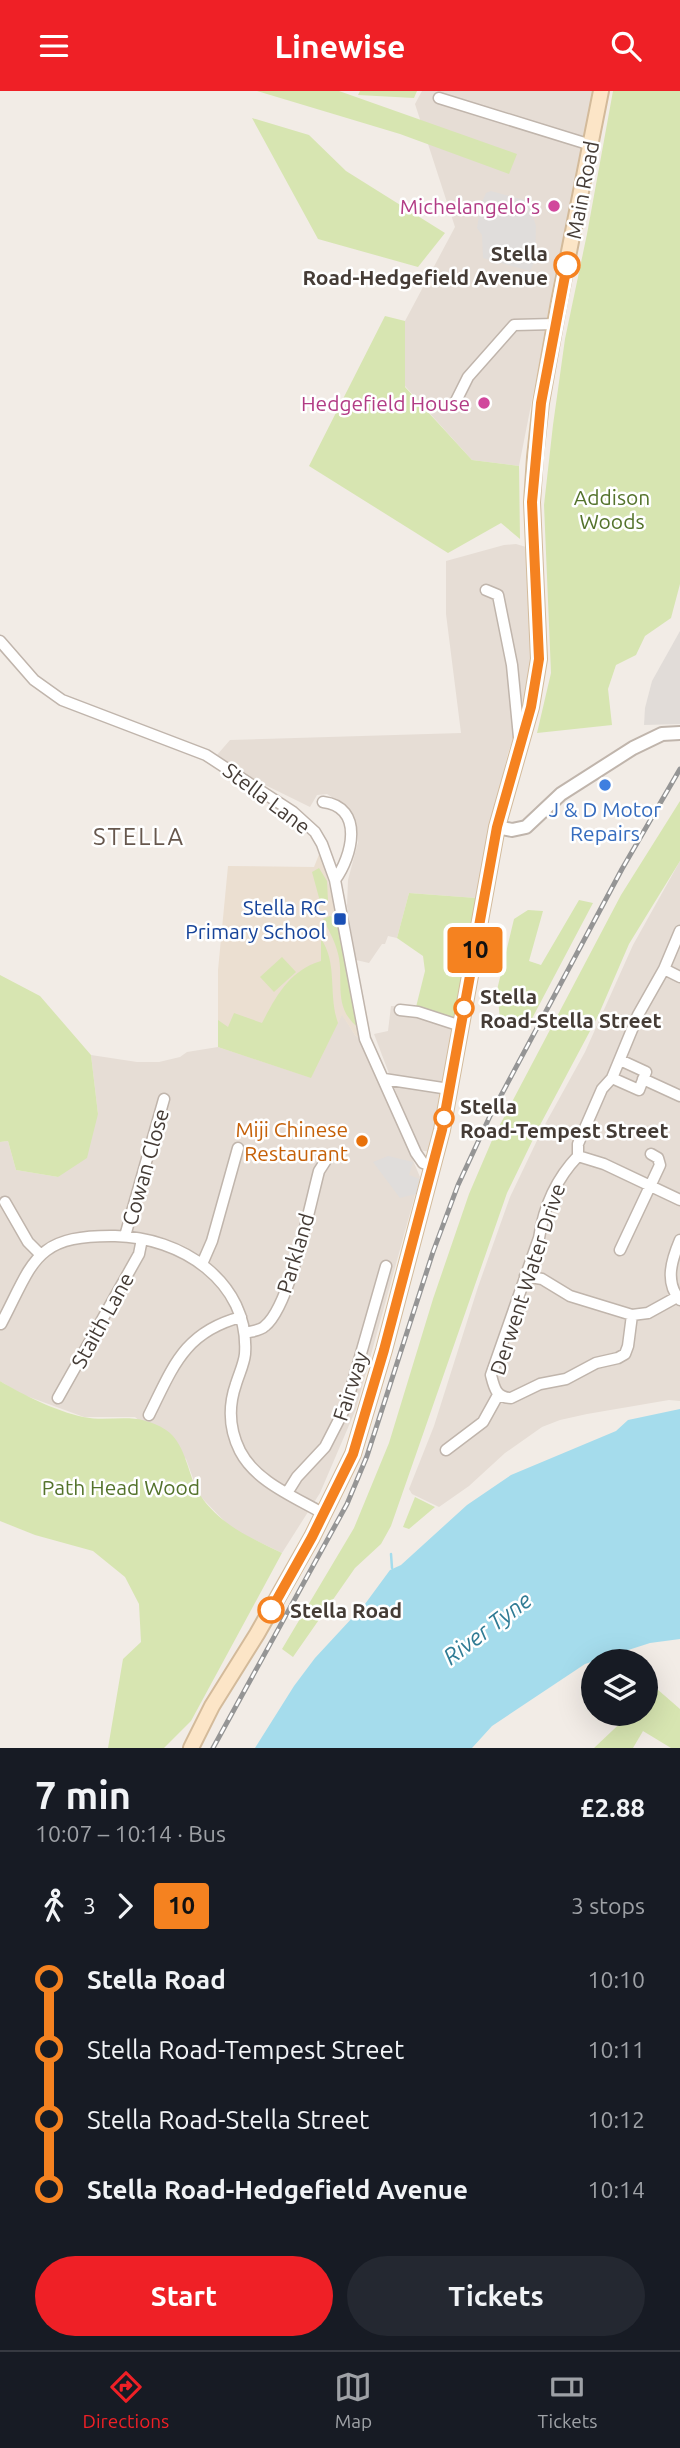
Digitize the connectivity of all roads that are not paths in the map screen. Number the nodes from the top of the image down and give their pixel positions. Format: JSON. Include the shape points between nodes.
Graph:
{"nodes":[{"id":1,"x":601,"y":91,"type":"edge"},
{"id":2,"x":439,"y":98,"type":"dead end"},
{"id":3,"x":591,"y":145,"type":"junction"},
{"id":4,"x":555,"y":324,"type":"junction"},
{"id":5,"x":456,"y":401,"type":"dead end"},
{"id":6,"x":486,"y":590,"type":"dead end"},
{"id":7,"x":0,"y":641,"type":"edge"},
{"id":8,"x":680,"y":733,"type":"edge"},
{"id":9,"x":520,"y":746,"type":"junction"},
{"id":10,"x":323,"y":802,"type":"dead end"},
{"id":11,"x":497,"y":827,"type":"junction"},
{"id":12,"x":335,"y":880,"type":"junction"},
{"id":13,"x":680,"y":931,"type":"edge"},
{"id":14,"x":664,"y":969,"type":"junction"},
{"id":15,"x":680,"y":977,"type":"edge"},
{"id":16,"x":400,"y":1010,"type":"dead end"},
{"id":17,"x":461,"y":1026,"type":"junction"},
{"id":18,"x":620,"y":1061,"type":"junction"},
{"id":19,"x":612,"y":1078,"type":"junction"},
{"id":20,"x":383,"y":1079,"type":"junction"},
{"id":21,"x":643,"y":1079,"type":"junction"},
{"id":22,"x":449,"y":1089,"type":"junction"},
{"id":23,"x":680,"y":1096,"type":"edge"},
{"id":24,"x":164,"y":1099,"type":"dead end"},
{"id":25,"x":238,"y":1148,"type":"dead end"},
{"id":26,"x":651,"y":1154,"type":"dead end"},
{"id":27,"x":578,"y":1156,"type":"junction"},
{"id":28,"x":328,"y":1157,"type":"dead end"},
{"id":29,"x":433,"y":1166,"type":"junction"},
{"id":30,"x":651,"y":1186,"type":"junction"},
{"id":31,"x":680,"y":1200,"type":"edge"},
{"id":32,"x":5,"y":1202,"type":"dead end"},
{"id":33,"x":125,"y":1236,"type":"junction"},
{"id":34,"x":142,"y":1239,"type":"junction"},
{"id":35,"x":680,"y":1240,"type":"edge"},
{"id":36,"x":620,"y":1250,"type":"dead end"},
{"id":37,"x":40,"y":1254,"type":"junction"},
{"id":38,"x":202,"y":1264,"type":"junction"},
{"id":39,"x":386,"y":1266,"type":"dead end"},
{"id":40,"x":525,"y":1276,"type":"junction"},
{"id":41,"x":678,"y":1298,"type":"edge"},
{"id":42,"x":632,"y":1315,"type":"junction"},
{"id":43,"x":241,"y":1317,"type":"junction"},
{"id":44,"x":1,"y":1324,"type":"edge"},
{"id":45,"x":245,"y":1333,"type":"junction"},
{"id":46,"x":498,"y":1395,"type":"junction"},
{"id":47,"x":58,"y":1398,"type":"dead end"},
{"id":48,"x":149,"y":1415,"type":"dead end"},
{"id":49,"x":446,"y":1450,"type":"dead end"},
{"id":50,"x":287,"y":1493,"type":"junction"},
{"id":51,"x":324,"y":1514,"type":"junction"},
{"id":52,"x":191,"y":1748,"type":"edge"}],
"edges":[{"from":1,"to":3,"type":"main road","name":"Main Road"},
{"from":2,"to":3,"type":"street"},
{"from":3,"to":4,"type":"main road","name":"Main Road"},
{"from":4,"to":5,"type":"street","via":[[514,325],[468,377]]},
{"from":4,"to":9,"type":"main road","name":"Main Road","via":[[541,403],[532,502],[539,659]]},
{"from":6,"to":9,"type":"street","via":[[498,595],[512,665]]},
{"from":7,"to":12,"type":"street","name":"Stella Lane","via":[[34,680],[62,700],[206,755],[293,812],[315,832]]},
{"from":8,"to":11,"type":"street","via":[[651,738],[561,794],[526,827]]},
{"from":9,"to":11,"type":"main road","name":"Main Road"},
{"from":10,"to":12,"type":"street","via":[[339,809],[351,829],[351,850]]},
{"from":11,"to":17,"type":"main road"},
{"from":12,"to":20,"type":"street","name":"Stella Lane","via":[[365,1039]]},
{"from":13,"to":14,"type":"street","name":"Derwent Water Drive"},
{"from":14,"to":15,"type":"street"},
{"from":14,"to":18,"type":"street","name":"Derwent Water Drive","via":[[638,1015]]},
{"from":16,"to":17,"type":"street"},
{"from":17,"to":22,"type":"main road"},
{"from":18,"to":19,"type":"street","name":"Derwent Water Drive"},
{"from":18,"to":21,"type":"street","via":[[646,1072]]},
{"from":19,"to":21,"type":"street","via":[[639,1090]]},
{"from":19,"to":27,"type":"street","name":"Derwent Water Drive","via":[[597,1100],[578,1144]]},
{"from":20,"to":22,"type":"street"},
{"from":20,"to":29,"type":"street","name":"Stella Lane","via":[[419,1159]]},
{"from":21,"to":23,"type":"street"},
{"from":22,"to":29,"type":"main road"},
{"from":24,"to":33,"type":"street","name":"Cowan Close"},
{"from":25,"to":38,"type":"street"},
{"from":26,"to":30,"type":"street","via":[[660,1165]]},
{"from":27,"to":30,"type":"street"},
{"from":27,"to":40,"type":"street","name":"Derwent Water Drive","via":[[560,1175]]},
{"from":28,"to":45,"type":"street","name":"Parkland","via":[[319,1171],[279,1304],[268,1325]]},
{"from":29,"to":51,"type":"main road","via":[[353,1454]]},
{"from":30,"to":31,"type":"street"},
{"from":30,"to":36,"type":"street"},
{"from":32,"to":37,"type":"street"},
{"from":33,"to":34,"type":"street"},
{"from":33,"to":37,"type":"street","via":[[60,1242]]},
{"from":34,"to":38,"type":"street"},
{"from":34,"to":47,"type":"street","name":"Staith Lane","via":[[139,1254]]},
{"from":35,"to":41,"type":"street","via":[[671,1262]]},
{"from":37,"to":44,"type":"street"},
{"from":38,"to":43,"type":"street","via":[[229,1290]]},
{"from":39,"to":50,"type":"street","name":"Fairway","via":[[346,1406],[325,1447]]},
{"from":40,"to":42,"type":"street"},
{"from":40,"to":46,"type":"street","name":"Derwent Water Drive","via":[[491,1375]]},
{"from":41,"to":42,"type":"street","via":[[648,1313]]},
{"from":42,"to":46,"type":"street","name":"Derwent Water Drive","via":[[625,1354],[511,1398]]},
{"from":43,"to":45,"type":"street"},
{"from":43,"to":48,"type":"street","via":[[198,1336],[174,1365]]},
{"from":45,"to":50,"type":"street","via":[[245,1356],[230,1405],[231,1426],[245,1461]]},
{"from":46,"to":49,"type":"street","via":[[483,1422]]},
{"from":50,"to":51,"type":"street"},
{"from":51,"to":52,"type":"main road"}]}
